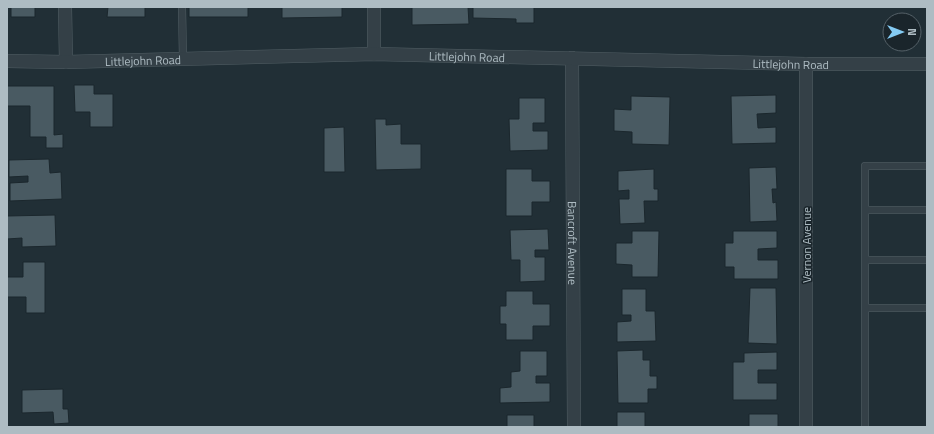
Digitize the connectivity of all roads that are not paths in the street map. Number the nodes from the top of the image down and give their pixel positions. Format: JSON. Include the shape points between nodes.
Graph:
{"nodes":[{"id":1,"x":65,"y":7,"type":"edge"},
{"id":2,"x":182,"y":7,"type":"edge"},
{"id":3,"x":374,"y":7,"type":"edge"},
{"id":4,"x":374,"y":54,"type":"junction"},
{"id":5,"x":572,"y":58,"type":"junction"},
{"id":6,"x":183,"y":59,"type":"junction"},
{"id":7,"x":7,"y":61,"type":"edge"},
{"id":8,"x":66,"y":62,"type":"junction"},
{"id":9,"x":806,"y":64,"type":"junction"},
{"id":10,"x":927,"y":64,"type":"edge"},
{"id":11,"x":927,"y":166,"type":"edge"},
{"id":12,"x":866,"y":210,"type":"junction"},
{"id":13,"x":927,"y":210,"type":"edge"},
{"id":14,"x":865,"y":260,"type":"junction"},
{"id":15,"x":927,"y":260,"type":"edge"},
{"id":16,"x":865,"y":308,"type":"junction"},
{"id":17,"x":927,"y":308,"type":"edge"},
{"id":18,"x":574,"y":427,"type":"edge"},
{"id":19,"x":806,"y":427,"type":"edge"},
{"id":20,"x":865,"y":427,"type":"edge"}],
"edges":[{"from":1,"to":8,"type":"street"},
{"from":2,"to":6,"type":"lane"},
{"from":3,"to":4,"type":"street"},
{"from":4,"to":5,"type":"street","name":"Littlejohn Road"},
{"from":4,"to":6,"type":"street","name":"Littlejohn Road"},
{"from":5,"to":9,"type":"street","name":"Littlejohn Road"},
{"from":5,"to":18,"type":"street","name":"Bancroft Avenue"},
{"from":6,"to":8,"type":"street","name":"Littlejohn Road"},
{"from":7,"to":8,"type":"street","name":"Littlejohn Road"},
{"from":9,"to":10,"type":"street","name":"Littlejohn Road"},
{"from":9,"to":19,"type":"street","name":"Vernon Avenue"},
{"from":11,"to":12,"type":"lane","via":[[866,166]]},
{"from":12,"to":13,"type":"lane"},
{"from":12,"to":14,"type":"lane"},
{"from":14,"to":15,"type":"lane"},
{"from":14,"to":16,"type":"lane"},
{"from":16,"to":17,"type":"lane"},
{"from":16,"to":20,"type":"lane"}]}
